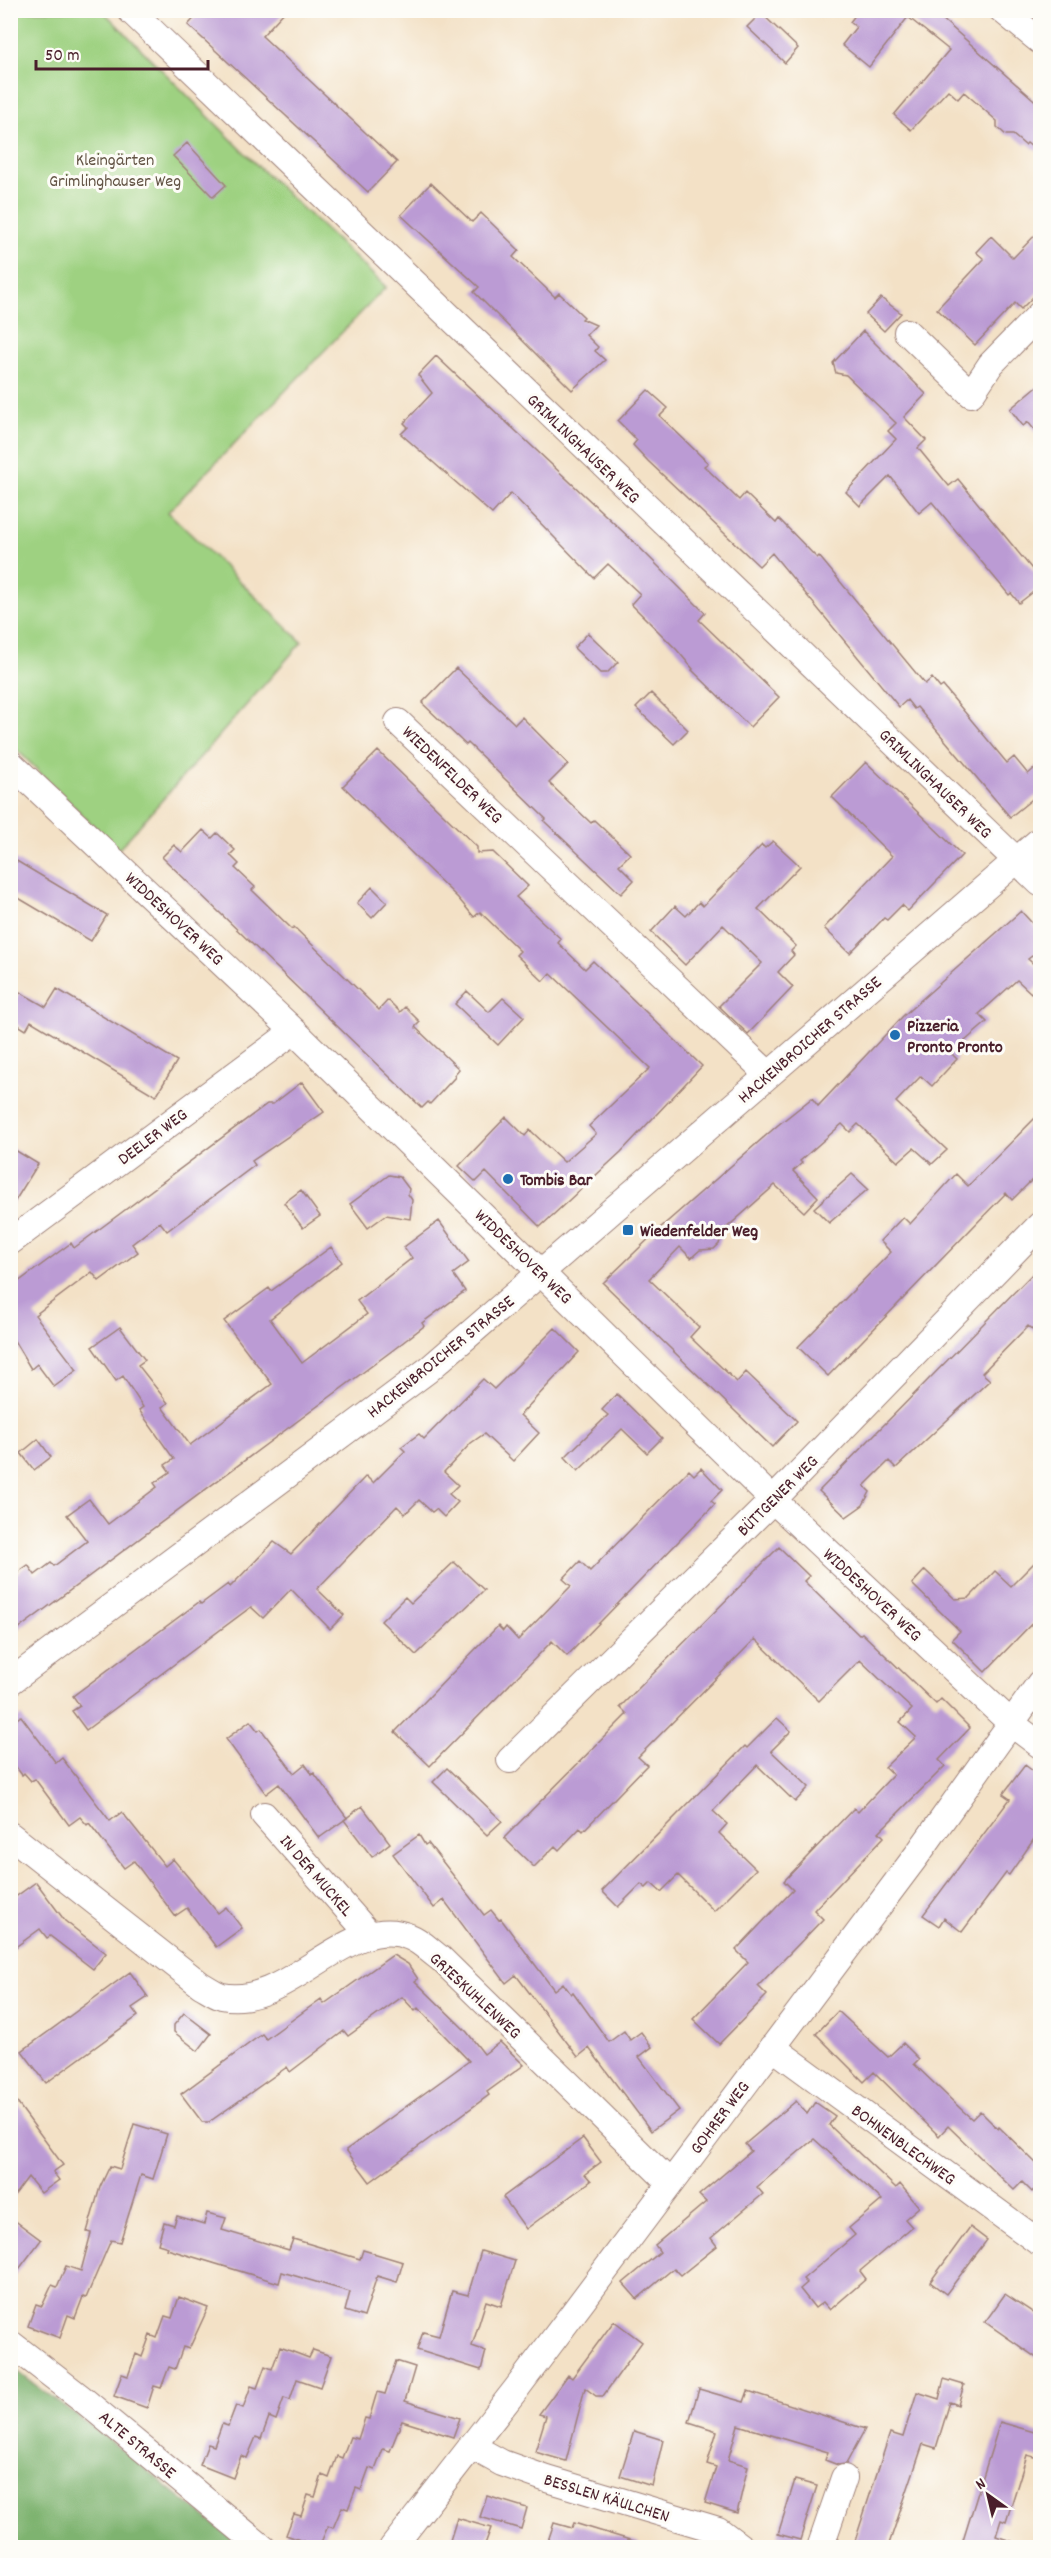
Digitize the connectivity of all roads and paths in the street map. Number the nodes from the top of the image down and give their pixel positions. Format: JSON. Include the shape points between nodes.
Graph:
{"nodes":[{"id":1,"x":130,"y":10,"type":"edge"},
{"id":2,"x":1002,"y":10,"type":"edge"},
{"id":3,"x":1041,"y":41,"type":"edge"},
{"id":4,"x":1041,"y":314,"type":"edge"},
{"id":5,"x":907,"y":332,"type":"dead end"},
{"id":6,"x":398,"y":722,"type":"dead end"},
{"id":7,"x":10,"y":763,"type":"edge"},
{"id":8,"x":1041,"y":840,"type":"edge"},
{"id":9,"x":1016,"y":860,"type":"junction"},
{"id":10,"x":1041,"y":883,"type":"edge"},
{"id":11,"x":294,"y":1031,"type":"junction"},
{"id":12,"x":768,"y":1074,"type":"junction"},
{"id":13,"x":1041,"y":1225,"type":"edge"},
{"id":14,"x":10,"y":1242,"type":"edge"},
{"id":15,"x":542,"y":1273,"type":"junction"},
{"id":16,"x":773,"y":1500,"type":"junction"},
{"id":17,"x":10,"y":1682,"type":"edge"},
{"id":18,"x":1041,"y":1683,"type":"edge"},
{"id":19,"x":1012,"y":1724,"type":"junction"},
{"id":20,"x":1041,"y":1745,"type":"edge"},
{"id":21,"x":510,"y":1760,"type":"dead end"},
{"id":22,"x":264,"y":1815,"type":"dead end"},
{"id":23,"x":10,"y":1835,"type":"edge"},
{"id":24,"x":369,"y":1935,"type":"junction"},
{"id":25,"x":772,"y":2047,"type":"junction"},
{"id":26,"x":670,"y":2183,"type":"junction"},
{"id":27,"x":1035,"y":2232,"type":"edge"},
{"id":28,"x":10,"y":2343,"type":"edge"},
{"id":29,"x":471,"y":2446,"type":"junction"},
{"id":30,"x":844,"y":2478,"type":"dead end"},
{"id":31,"x":263,"y":2547,"type":"edge"},
{"id":32,"x":392,"y":2547,"type":"edge"},
{"id":33,"x":742,"y":2547,"type":"edge"},
{"id":34,"x":820,"y":2547,"type":"edge"}],
"edges":[{"from":1,"to":9,"type":"street","name":"GRIMLINGHAUSER WEG"},
{"from":2,"to":3,"type":"street"},
{"from":4,"to":5,"type":"street","via":[[991,364],[971,394]]},
{"from":6,"to":12,"type":"street","name":"WIEDENFELDER WEG"},
{"from":7,"to":11,"type":"street","name":"WIDDESHOVER WEG"},
{"from":8,"to":9,"type":"street","name":"HACKENBROICHER STRASSE"},
{"from":9,"to":10,"type":"street","name":"GRIMLINGHAUSER WEG"},
{"from":9,"to":12,"type":"street","name":"HACKENBROICHER STRASSE"},
{"from":11,"to":14,"type":"street","name":"DEELER WEG"},
{"from":11,"to":15,"type":"street","name":"WIDDESHOVER WEG"},
{"from":12,"to":15,"type":"street","name":"HACKENBROICHER STRASSE"},
{"from":13,"to":16,"type":"street","name":"BÜTTGENER WEG"},
{"from":15,"to":16,"type":"street","name":"WIDDESHOVER WEG"},
{"from":15,"to":17,"type":"street","name":"HACKENBROICHER STRASSE","via":[[428,1370]]},
{"from":16,"to":19,"type":"street","name":"WIDDESHOVER WEG"},
{"from":16,"to":21,"type":"street","name":"BÜTTGENER WEG"},
{"from":18,"to":19,"type":"street","name":"GOHRER WEG"},
{"from":19,"to":20,"type":"street","name":"WIDDESHOVER WEG"},
{"from":19,"to":25,"type":"street","name":"GOHRER WEG"},
{"from":22,"to":24,"type":"street","name":"IN DER MUCKEL"},
{"from":23,"to":24,"type":"street","name":"GRIESKUHLENWEG","via":[[201,1985],[222,1996],[270,1989]]},
{"from":24,"to":26,"type":"street","name":"GRIESKUHLENWEG","via":[[389,1932],[410,1937],[440,1958]]},
{"from":25,"to":26,"type":"street","name":"GOHRER WEG"},
{"from":25,"to":27,"type":"street","name":"BOHNENBLECHWEG"},
{"from":26,"to":29,"type":"street","name":"GOHRER WEG"},
{"from":28,"to":31,"type":"street","name":"ALTE STRASSE"},
{"from":29,"to":32,"type":"street","name":"GOHRER WEG"},
{"from":29,"to":33,"type":"street","name":"BESSLEN KÄULCHEN","via":[[502,2463],[547,2479],[718,2530]]},
{"from":30,"to":34,"type":"street"}]}
